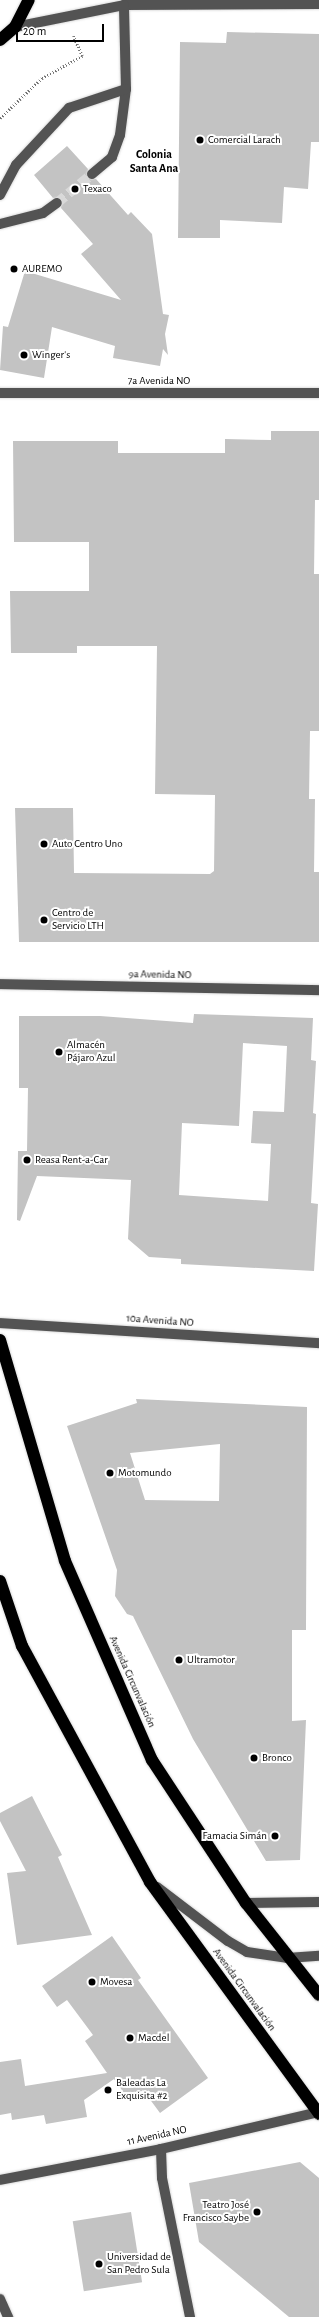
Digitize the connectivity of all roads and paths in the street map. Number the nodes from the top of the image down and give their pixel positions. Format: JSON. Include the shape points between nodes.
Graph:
{"nodes":[{"id":1,"x":29,"y":0,"type":"edge"},
{"id":2,"x":319,"y":4,"type":"edge"},
{"id":3,"x":124,"y":5,"type":"junction"},
{"id":4,"x":64,"y":18,"type":"junction"},
{"id":5,"x":15,"y":27,"type":"junction"},
{"id":6,"x":0,"y":40,"type":"edge"},
{"id":7,"x":126,"y":89,"type":"junction"},
{"id":8,"x":0,"y":118,"type":"edge"},
{"id":9,"x":92,"y":174,"type":"tunnel mouth"},
{"id":10,"x":0,"y":196,"type":"edge"},
{"id":11,"x":57,"y":203,"type":"tunnel mouth"},
{"id":12,"x":0,"y":224,"type":"edge"},
{"id":13,"x":0,"y":393,"type":"edge"},
{"id":14,"x":319,"y":393,"type":"edge"},
{"id":15,"x":0,"y":984,"type":"edge"},
{"id":16,"x":319,"y":990,"type":"edge"},
{"id":17,"x":0,"y":1323,"type":"edge"},
{"id":18,"x":0,"y":1340,"type":"edge"},
{"id":19,"x":319,"y":1343,"type":"edge"},
{"id":20,"x":0,"y":1581,"type":"edge"},
{"id":21,"x":150,"y":1882,"type":"junction"},
{"id":22,"x":319,"y":1902,"type":"edge"},
{"id":23,"x":246,"y":1903,"type":"junction"},
{"id":24,"x":319,"y":1956,"type":"edge"},
{"id":25,"x":287,"y":1958,"type":"junction"},
{"id":26,"x":319,"y":1995,"type":"edge"},
{"id":27,"x":318,"y":2112,"type":"edge"},
{"id":28,"x":161,"y":2149,"type":"junction"},
{"id":29,"x":0,"y":2180,"type":"edge"},
{"id":30,"x":0,"y":2299,"type":"edge"},
{"id":31,"x":8,"y":2317,"type":"edge"},
{"id":32,"x":190,"y":2317,"type":"edge"}],
"edges":[{"from":1,"to":5,"type":"highway"},
{"from":2,"to":3,"type":"street"},
{"from":3,"to":4,"type":"street"},
{"from":3,"to":7,"type":"street"},
{"from":4,"to":5,"type":"street"},
{"from":4,"to":8,"type":"path","via":[[82,56],[42,78]]},
{"from":5,"to":6,"type":"highway"},
{"from":7,"to":9,"type":"street","via":[[120,135],[112,157]]},
{"from":7,"to":10,"type":"street","via":[[69,108],[16,165]]},
{"from":11,"to":12,"type":"street","via":[[43,213]]},
{"from":13,"to":14,"type":"street","name":"7a Avenida NO"},
{"from":15,"to":16,"type":"street","name":"9a Avenida NO"},
{"from":17,"to":19,"type":"street","name":"10a Avenida NO"},
{"from":18,"to":23,"type":"highway","name":"Avenida Circunvalación","via":[[65,1561],[152,1760]]},
{"from":20,"to":21,"type":"highway","name":"Avenida Circunvalación","via":[[22,1646]]},
{"from":21,"to":25,"type":"street","via":[[228,1941],[247,1952]]},
{"from":21,"to":27,"type":"highway","name":"Avenida Circunvalación"},
{"from":22,"to":23,"type":"street"},
{"from":23,"to":25,"type":"highway","name":"Avenida Circunvalación"},
{"from":24,"to":25,"type":"street"},
{"from":25,"to":26,"type":"highway","name":"Avenida Circunvalación"},
{"from":27,"to":28,"type":"street","name":"11 Avenida NO"},
{"from":28,"to":29,"type":"street","name":"11 Avenida NO"},
{"from":28,"to":32,"type":"street","via":[[162,2178]]},
{"from":30,"to":31,"type":"street"}]}
